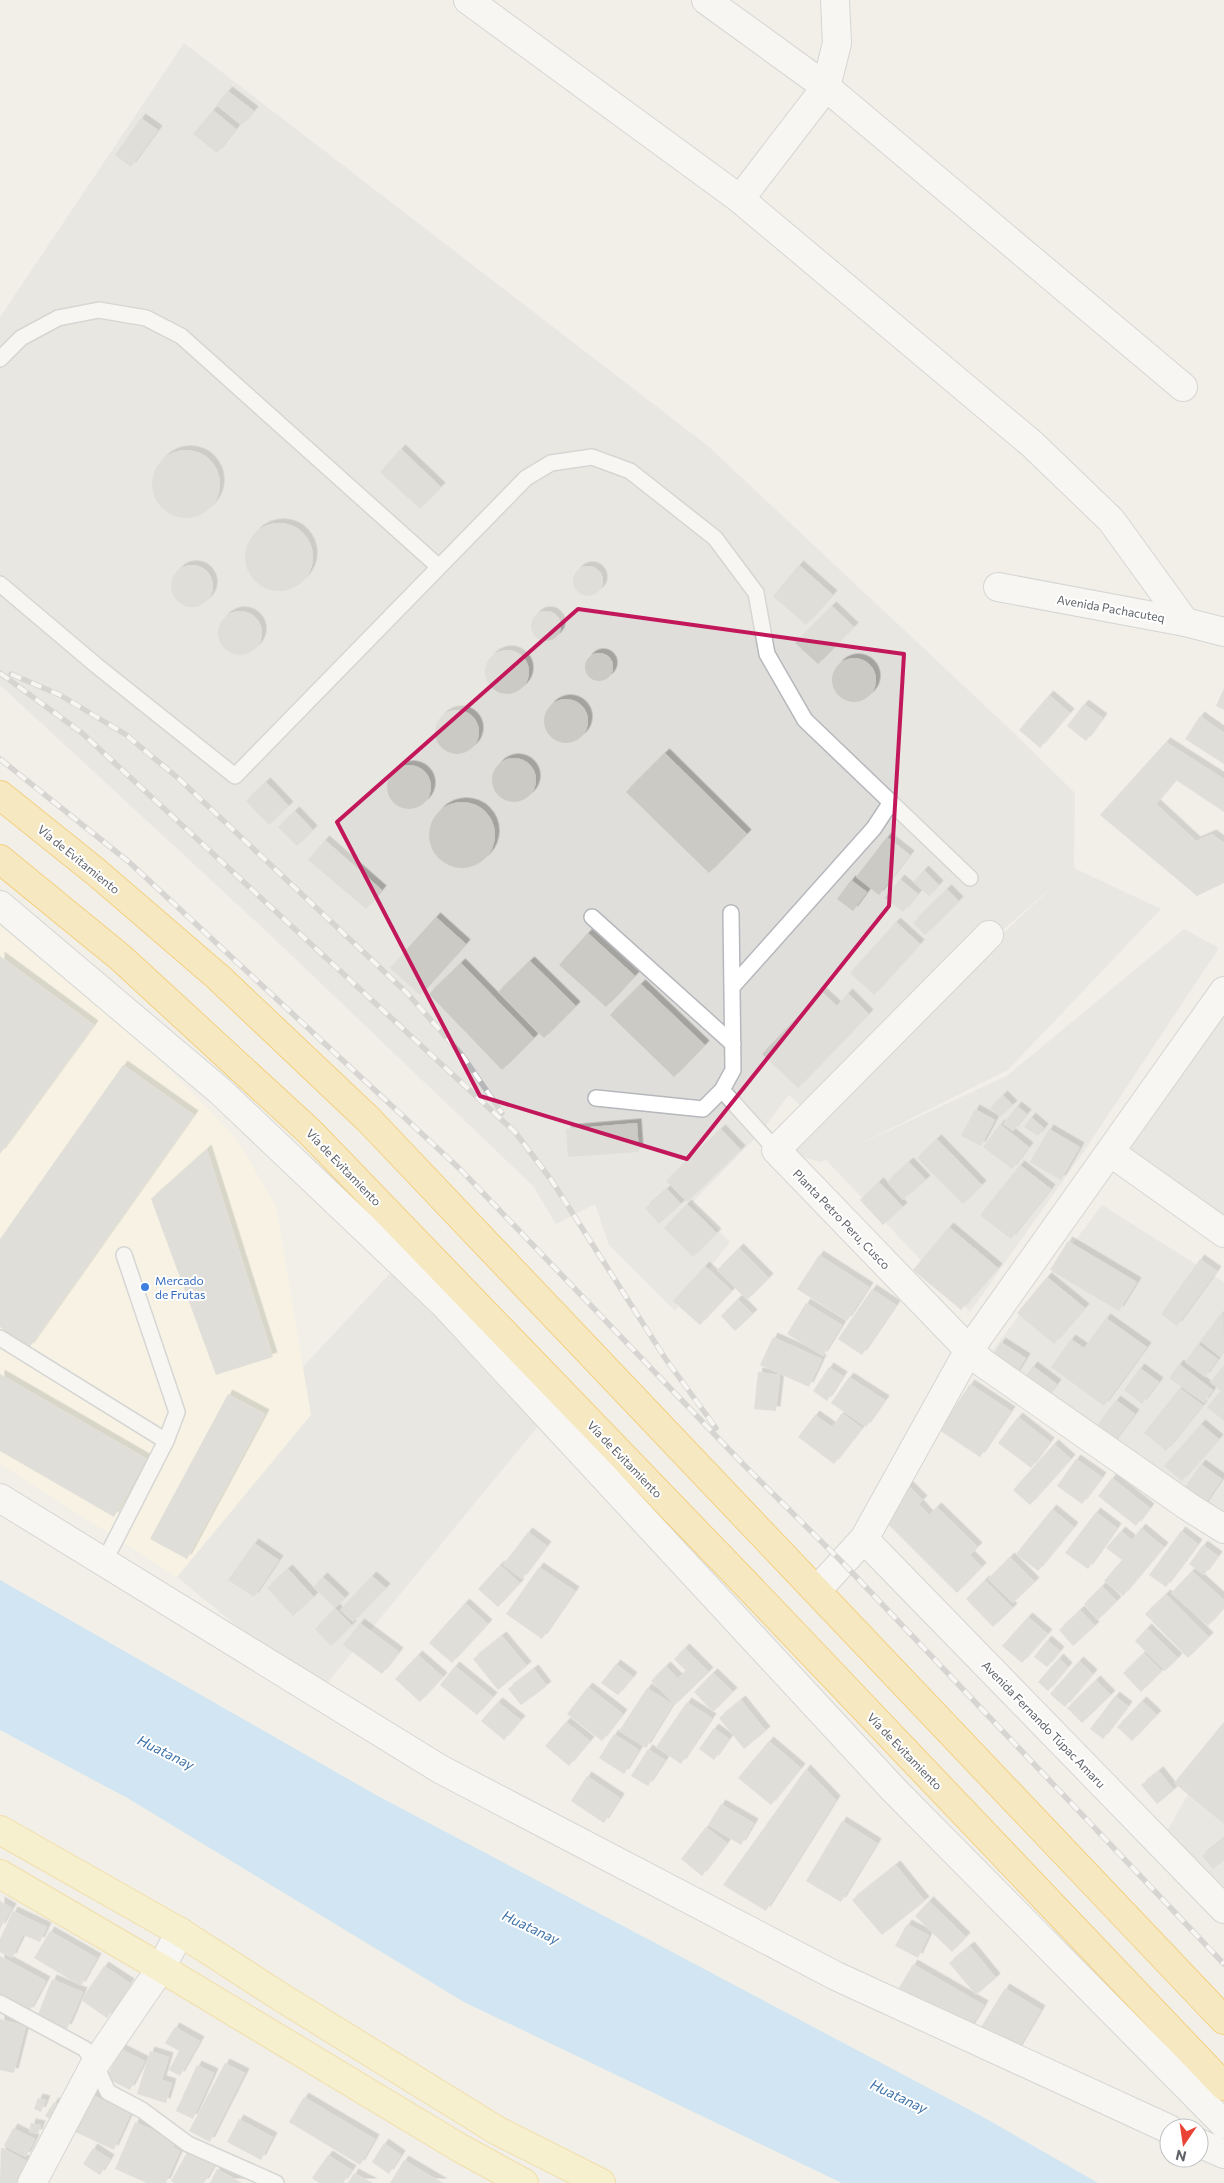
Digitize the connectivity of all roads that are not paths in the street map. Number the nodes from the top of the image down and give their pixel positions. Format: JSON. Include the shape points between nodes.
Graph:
{"nodes":[{"id":1,"x":468,"y":0,"type":"edge"},
{"id":2,"x":706,"y":0,"type":"edge"},
{"id":3,"x":732,"y":0,"type":"edge"},
{"id":4,"x":835,"y":0,"type":"edge"},
{"id":5,"x":740,"y":26,"type":"junction"},
{"id":6,"x":826,"y":87,"type":"junction"},
{"id":7,"x":740,"y":199,"type":"junction"},
{"id":8,"x":0,"y":359,"type":"edge"},
{"id":9,"x":1184,"y":387,"type":"dead end"},
{"id":10,"x":439,"y":567,"type":"junction"},
{"id":11,"x":0,"y":584,"type":"edge"},
{"id":12,"x":998,"y":587,"type":"dead end"},
{"id":13,"x":1185,"y":622,"type":"junction"},
{"id":14,"x":1224,"y":632,"type":"edge"},
{"id":15,"x":0,"y":795,"type":"edge"},
{"id":16,"x":891,"y":802,"type":"junction"},
{"id":17,"x":0,"y":859,"type":"edge"},
{"id":18,"x":970,"y":878,"type":"dead end"},
{"id":19,"x":0,"y":905,"type":"edge"},
{"id":20,"x":731,"y":913,"type":"dead end"},
{"id":21,"x":592,"y":917,"type":"dead end"},
{"id":22,"x":989,"y":935,"type":"dead end"},
{"id":23,"x":732,"y":987,"type":"junction"},
{"id":24,"x":1224,"y":991,"type":"edge"},
{"id":25,"x":733,"y":1044,"type":"junction"},
{"id":26,"x":722,"y":1090,"type":"junction"},
{"id":27,"x":596,"y":1098,"type":"dead end"},
{"id":28,"x":776,"y":1150,"type":"junction"},
{"id":29,"x":1110,"y":1152,"type":"junction"},
{"id":30,"x":1224,"y":1233,"type":"edge"},
{"id":31,"x":124,"y":1255,"type":"dead end"},
{"id":32,"x":452,"y":1296,"type":"junction"},
{"id":33,"x":0,"y":1338,"type":"edge"},
{"id":34,"x":969,"y":1350,"type":"junction"},
{"id":35,"x":166,"y":1441,"type":"junction"},
{"id":36,"x":0,"y":1498,"type":"edge"},
{"id":37,"x":1224,"y":1529,"type":"edge"},
{"id":38,"x":864,"y":1540,"type":"junction"},
{"id":39,"x":104,"y":1562,"type":"junction"},
{"id":40,"x":817,"y":1590,"type":"junction"},
{"id":41,"x":0,"y":1830,"type":"edge"},
{"id":42,"x":0,"y":1874,"type":"edge"},
{"id":43,"x":1224,"y":1909,"type":"edge"},
{"id":44,"x":180,"y":1932,"type":"junction"},
{"id":45,"x":161,"y":1968,"type":"junction"},
{"id":46,"x":0,"y":2003,"type":"edge"},
{"id":47,"x":1224,"y":2020,"type":"edge"},
{"id":48,"x":95,"y":2064,"type":"junction"},
{"id":49,"x":1224,"y":2086,"type":"edge"},
{"id":50,"x":1159,"y":2124,"type":"edge"},
{"id":51,"x":1224,"y":2124,"type":"edge"},
{"id":52,"x":1209,"y":2147,"type":"edge"},
{"id":53,"x":1224,"y":2154,"type":"edge"},
{"id":54,"x":32,"y":2183,"type":"edge"},
{"id":55,"x":276,"y":2183,"type":"edge"},
{"id":56,"x":524,"y":2183,"type":"edge"},
{"id":57,"x":601,"y":2183,"type":"edge"}],
"edges":[{"from":1,"to":7,"type":"street"},
{"from":2,"to":5,"type":"street"},
{"from":3,"to":5,"type":"street"},
{"from":4,"to":6,"type":"street","via":[[837,44]]},
{"from":5,"to":6,"type":"street"},
{"from":6,"to":7,"type":"street"},
{"from":6,"to":9,"type":"street"},
{"from":7,"to":13,"type":"street","via":[[1047,458],[1111,520]]},
{"from":8,"to":10,"type":"lane","via":[[21,338],[58,318],[99,310],[146,318],[181,336]]},
{"from":10,"to":11,"type":"lane","via":[[235,776]]},
{"from":10,"to":16,"type":"lane","via":[[526,478],[551,463],[592,457],[630,471],[716,538],[756,593],[767,654],[805,720]]},
{"from":12,"to":13,"type":"street","name":"Avenida Pachacuteq"},
{"from":13,"to":14,"type":"street","name":"Avenida Pachacuteq"},
{"from":15,"to":40,"type":"highway","name":"Vía de Evitamiento","via":[[218,977],[368,1119]]},
{"from":16,"to":18,"type":"lane"},
{"from":16,"to":23,"type":"lane","via":[[874,828]]},
{"from":17,"to":32,"type":"highway","name":"Vía de Evitamiento","via":[[121,958],[310,1132]]},
{"from":19,"to":32,"type":"street","via":[[220,1091]]},
{"from":20,"to":23,"type":"lane"},
{"from":21,"to":25,"type":"lane"},
{"from":22,"to":28,"type":"street"},
{"from":23,"to":25,"type":"lane"},
{"from":24,"to":29,"type":"street"},
{"from":25,"to":26,"type":"lane","via":[[733,1070]]},
{"from":26,"to":27,"type":"lane","via":[[703,1109]]},
{"from":26,"to":28,"type":"lane"},
{"from":28,"to":34,"type":"street","name":"Planta Petro Peru, Cusco"},
{"from":29,"to":30,"type":"street"},
{"from":29,"to":34,"type":"street"},
{"from":31,"to":35,"type":"lane","via":[[177,1412]]},
{"from":32,"to":49,"type":"highway","name":"Vía de Evitamiento","via":[[749,1587]]},
{"from":32,"to":51,"type":"street","via":[[894,1790]]},
{"from":33,"to":35,"type":"lane"},
{"from":34,"to":37,"type":"street","name":"Planta Petro Peru, Cusco","via":[[982,1363]]},
{"from":34,"to":38,"type":"street"},
{"from":35,"to":39,"type":"lane"},
{"from":36,"to":39,"type":"street"},
{"from":38,"to":40,"type":"street"},
{"from":38,"to":43,"type":"street","name":"Avenida Fernando Túpac Amaru"},
{"from":39,"to":50,"type":"street","via":[[440,1769],[836,1976]]},
{"from":40,"to":47,"type":"highway","name":"Vía de Evitamiento"},
{"from":41,"to":44,"type":"main road"},
{"from":42,"to":45,"type":"main road"},
{"from":44,"to":45,"type":"street"},
{"from":44,"to":57,"type":"main road","via":[[498,2131]]},
{"from":45,"to":48,"type":"street"},
{"from":45,"to":56,"type":"main road","via":[[460,2148]]},
{"from":46,"to":48,"type":"lane","via":[[85,2050]]},
{"from":48,"to":54,"type":"street"},
{"from":48,"to":55,"type":"lane","via":[[108,2092],[142,2110],[188,2144]]},
{"from":52,"to":53,"type":"street"}]}
